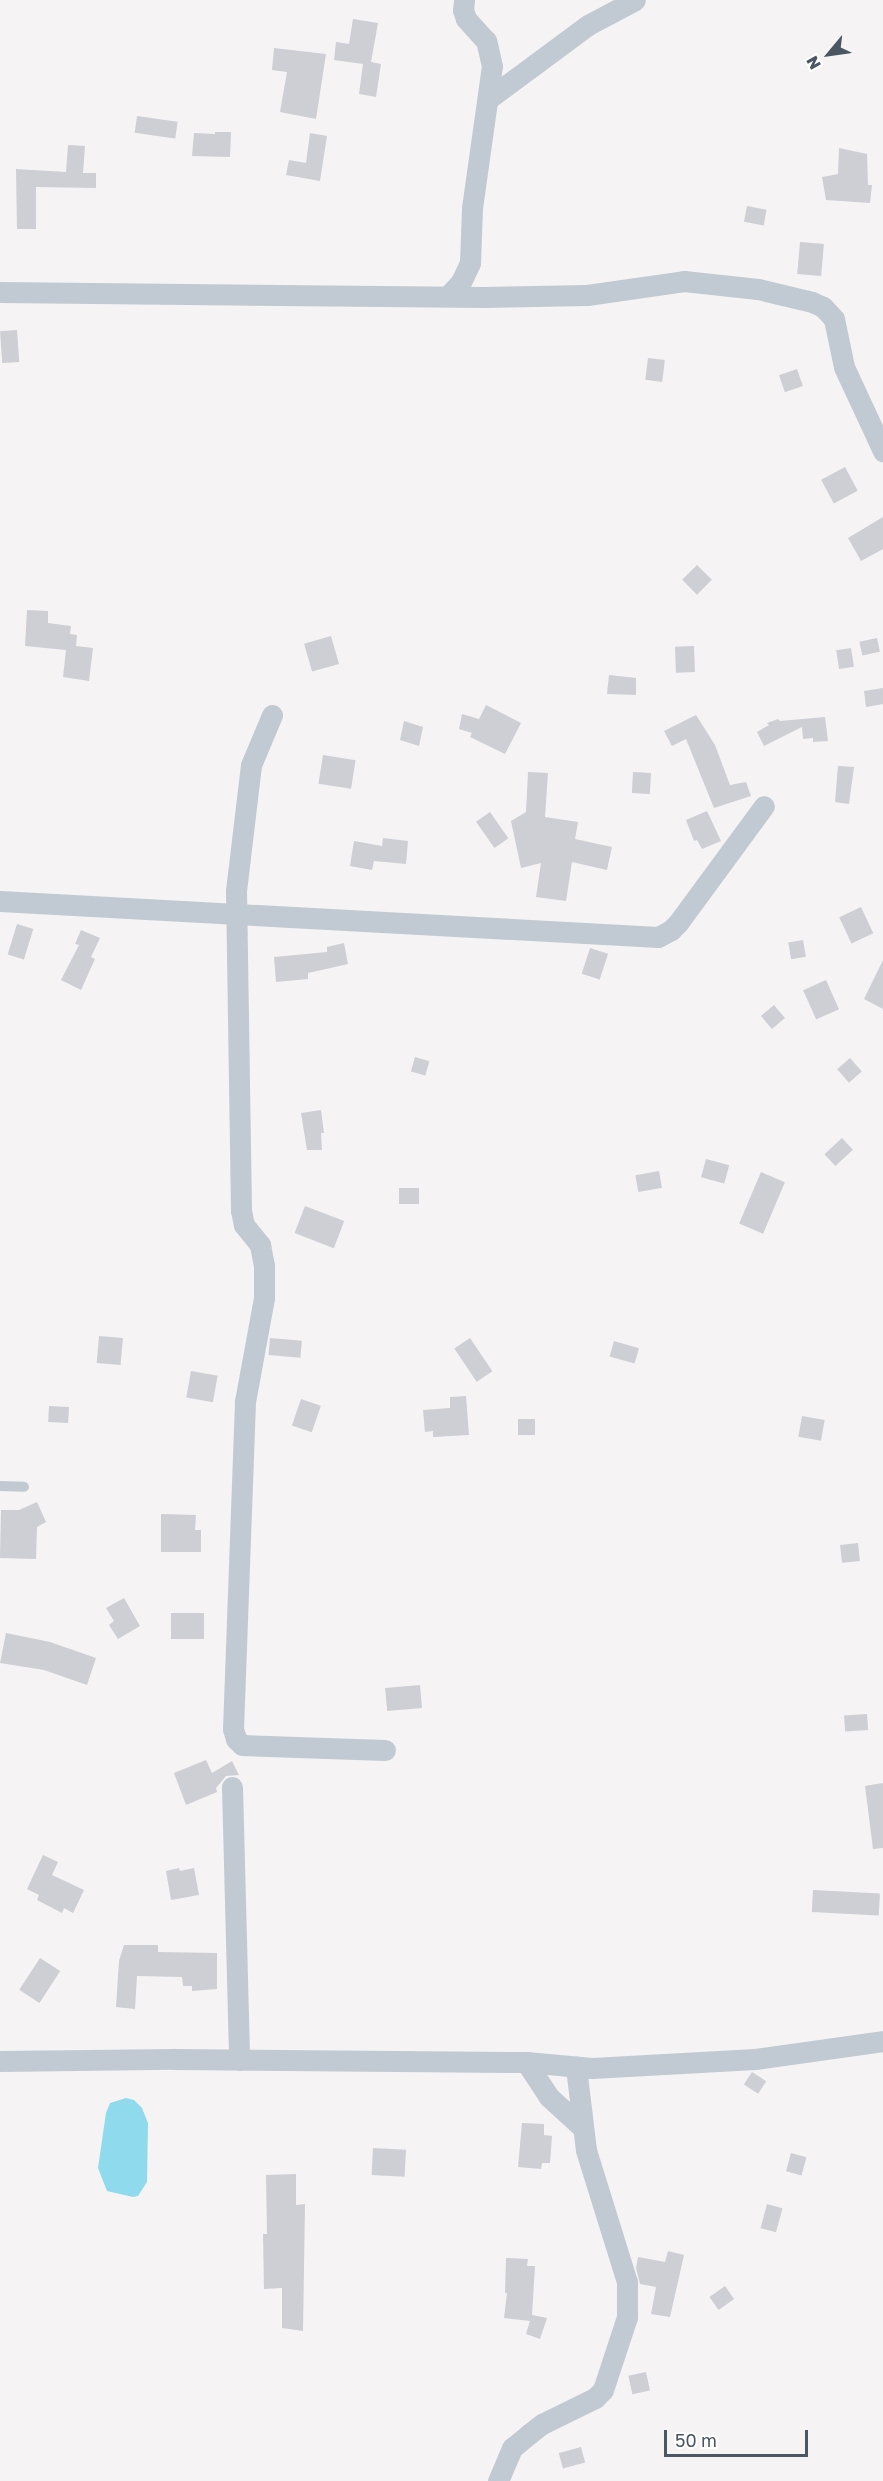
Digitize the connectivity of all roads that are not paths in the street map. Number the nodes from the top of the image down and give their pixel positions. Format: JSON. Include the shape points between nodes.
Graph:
{"nodes":[{"id":1,"x":464,"y":0,"type":"edge"},
{"id":2,"x":635,"y":0,"type":"edge"},
{"id":3,"x":488,"y":99,"type":"junction"},
{"id":4,"x":0,"y":292,"type":"edge"},
{"id":5,"x":448,"y":296,"type":"junction"},
{"id":6,"x":883,"y":451,"type":"edge"},
{"id":7,"x":272,"y":715,"type":"dead end"},
{"id":8,"x":764,"y":806,"type":"dead end"},
{"id":9,"x":0,"y":901,"type":"edge"},
{"id":10,"x":236,"y":915,"type":"junction"},
{"id":11,"x":0,"y":1486,"type":"edge"},
{"id":12,"x":24,"y":1487,"type":"dead end"},
{"id":13,"x":385,"y":1750,"type":"dead end"},
{"id":14,"x":232,"y":1787,"type":"dead end"},
{"id":15,"x":881,"y":2044,"type":"edge"},
{"id":16,"x":239,"y":2060,"type":"junction"},
{"id":17,"x":0,"y":2061,"type":"edge"},
{"id":18,"x":526,"y":2062,"type":"junction"},
{"id":19,"x":576,"y":2067,"type":"junction"},
{"id":20,"x":584,"y":2128,"type":"junction"},
{"id":21,"x":498,"y":2481,"type":"edge"}],
"edges":[{"from":1,"to":3,"type":"street","via":[[466,19],[489,49],[492,66]]},
{"from":2,"to":3,"type":"street","via":[[588,25]]},
{"from":3,"to":5,"type":"street","via":[[472,208],[470,262],[461,282]]},
{"from":4,"to":5,"type":"street"},
{"from":5,"to":6,"type":"street","via":[[587,295],[684,281],[758,289],[812,302],[834,319],[844,367]]},
{"from":7,"to":10,"type":"street","via":[[251,765]]},
{"from":8,"to":10,"type":"street","via":[[678,923],[658,937]]},
{"from":9,"to":10,"type":"street"},
{"from":10,"to":13,"type":"street","via":[[241,1210],[244,1225],[260,1245],[264,1298],[245,1402],[232,1729],[242,1745]]},
{"from":11,"to":12,"type":"lane"},
{"from":14,"to":16,"type":"street"},
{"from":15,"to":19,"type":"street","via":[[755,2059]]},
{"from":16,"to":17,"type":"street"},
{"from":16,"to":18,"type":"street"},
{"from":18,"to":19,"type":"street"},
{"from":18,"to":20,"type":"street","via":[[549,2097]]},
{"from":19,"to":20,"type":"street"},
{"from":20,"to":21,"type":"street","via":[[589,2163],[627,2282],[627,2317],[603,2390],[595,2398],[542,2424],[512,2448]]}]}
